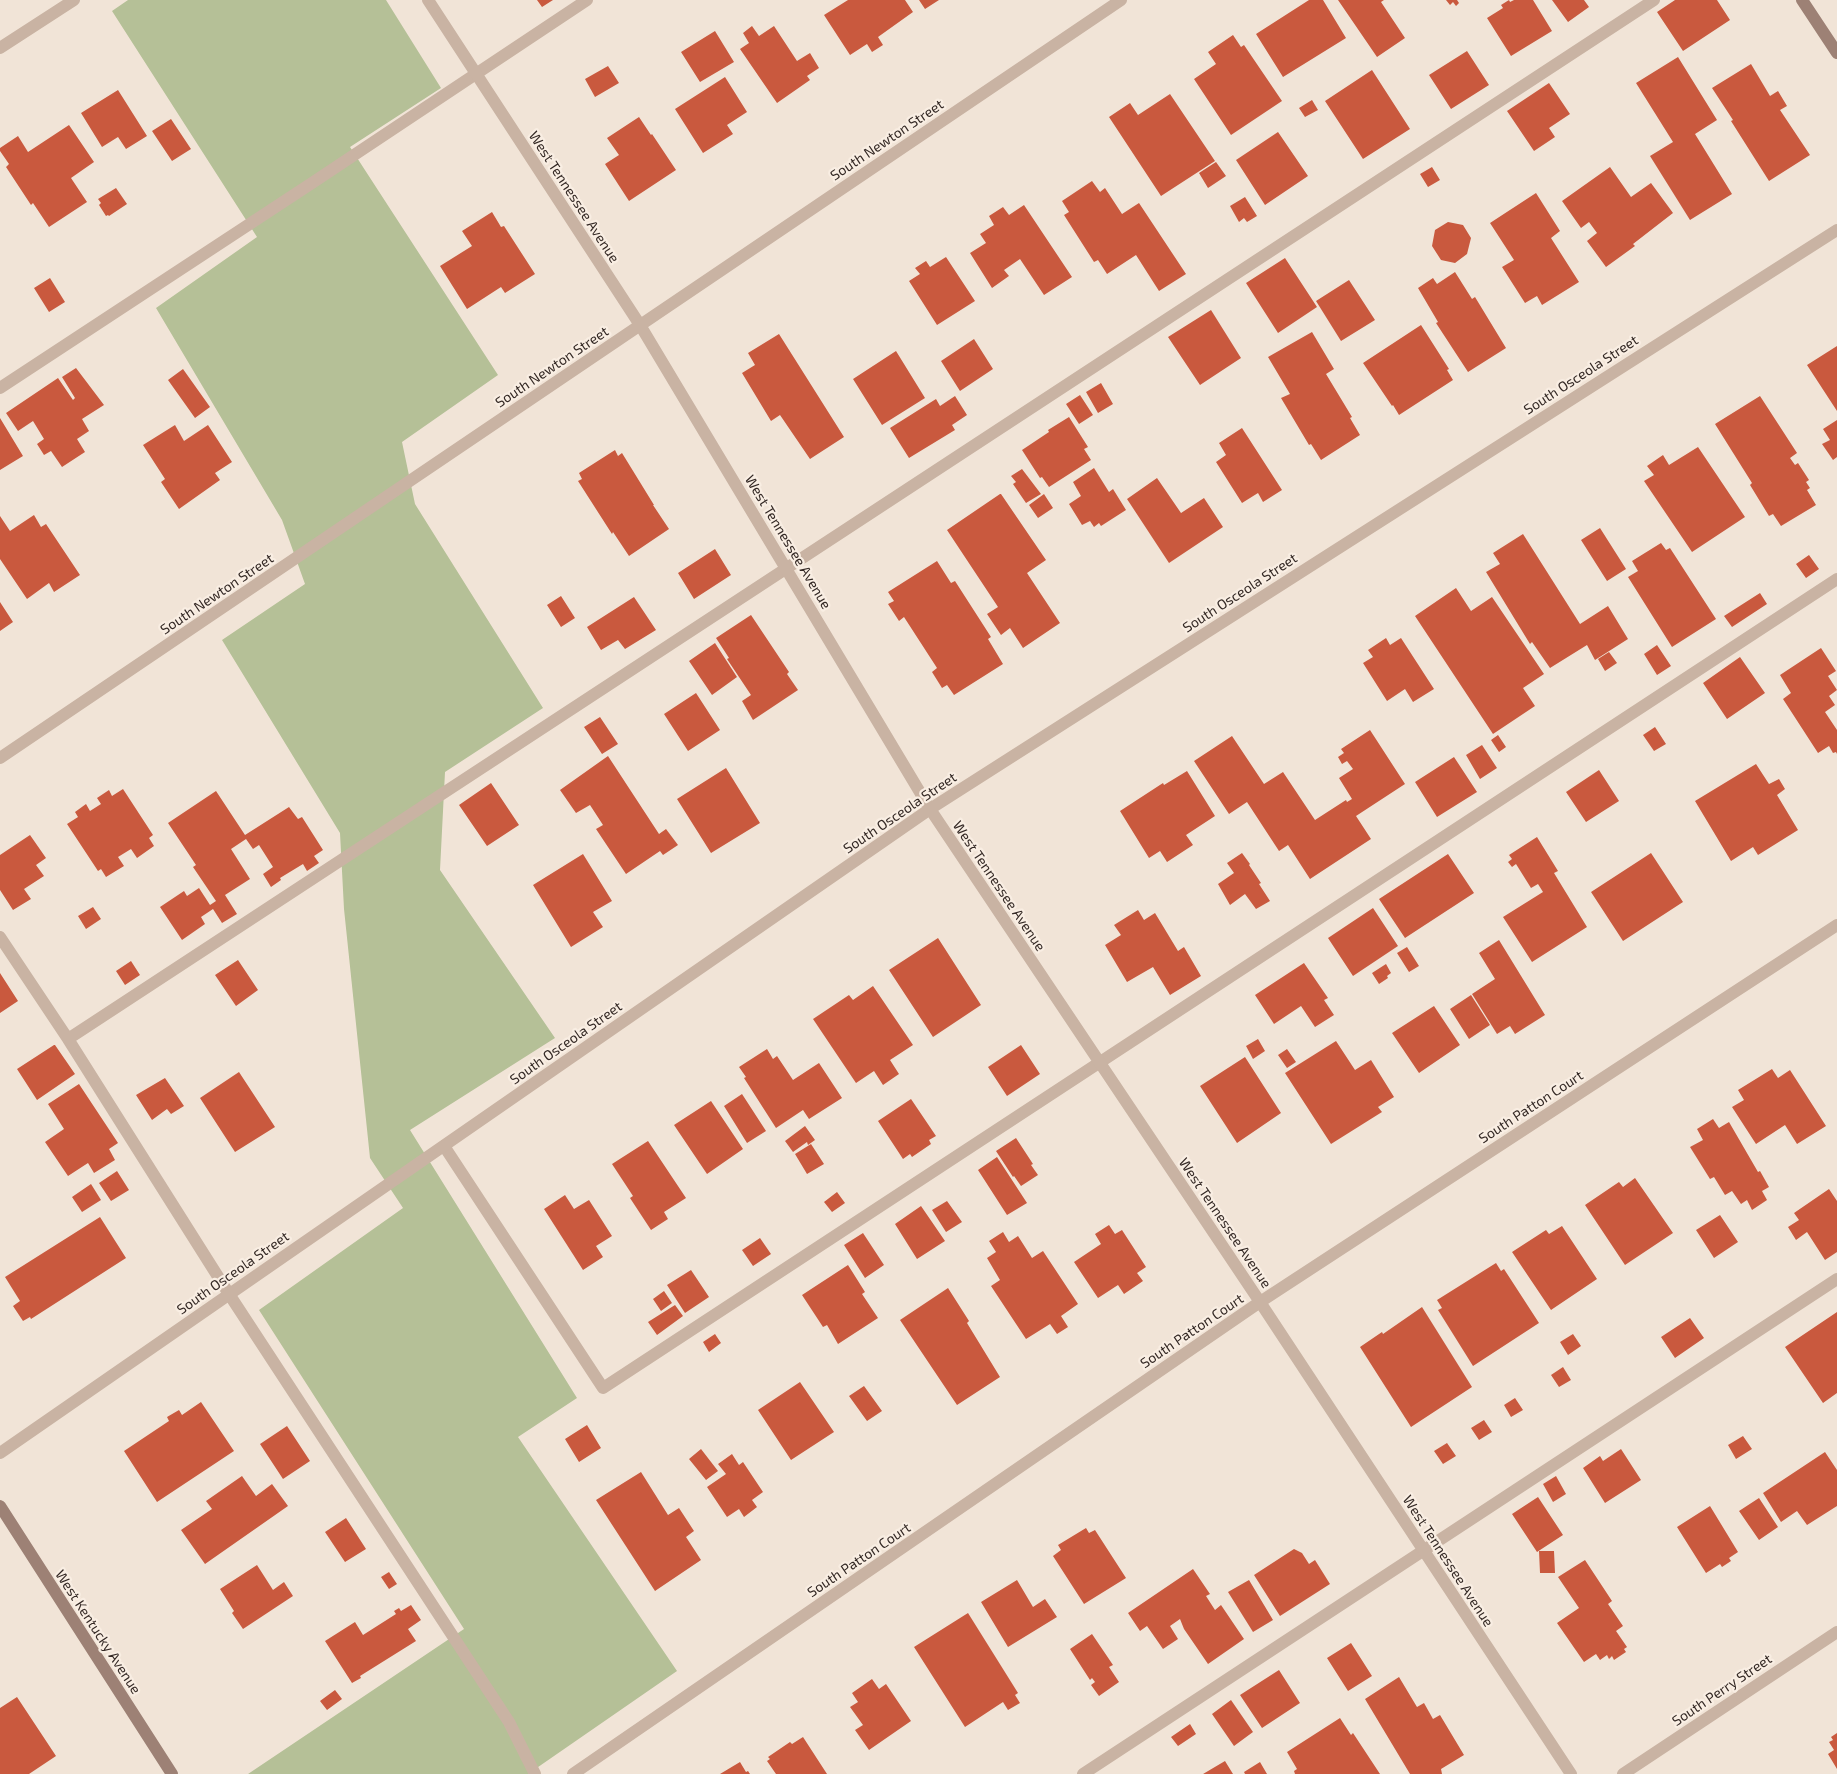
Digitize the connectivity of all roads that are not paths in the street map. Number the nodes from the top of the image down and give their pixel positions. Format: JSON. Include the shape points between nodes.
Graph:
{"nodes":[{"id":1,"x":74,"y":0,"type":"edge"},
{"id":2,"x":428,"y":0,"type":"edge"},
{"id":3,"x":586,"y":0,"type":"edge"},
{"id":4,"x":1120,"y":0,"type":"edge"},
{"id":5,"x":1654,"y":0,"type":"edge"},
{"id":6,"x":1802,"y":0,"type":"edge"},
{"id":7,"x":0,"y":48,"type":"edge"},
{"id":8,"x":1837,"y":53,"type":"edge"},
{"id":9,"x":475,"y":74,"type":"junction"},
{"id":10,"x":1837,"y":230,"type":"edge"},
{"id":11,"x":640,"y":325,"type":"junction"},
{"id":12,"x":0,"y":388,"type":"edge"},
{"id":13,"x":786,"y":568,"type":"junction"},
{"id":14,"x":1837,"y":579,"type":"edge"},
{"id":15,"x":0,"y":758,"type":"edge"},
{"id":16,"x":930,"y":809,"type":"junction"},
{"id":17,"x":1837,"y":925,"type":"edge"},
{"id":18,"x":0,"y":937,"type":"edge"},
{"id":19,"x":68,"y":1039,"type":"junction"},
{"id":20,"x":1099,"y":1062,"type":"junction"},
{"id":21,"x":444,"y":1146,"type":"junction"},
{"id":22,"x":1837,"y":1279,"type":"edge"},
{"id":23,"x":229,"y":1294,"type":"junction"},
{"id":24,"x":1260,"y":1302,"type":"junction"},
{"id":25,"x":0,"y":1453,"type":"edge"},
{"id":26,"x":0,"y":1506,"type":"edge"},
{"id":27,"x":1423,"y":1550,"type":"junction"},
{"id":28,"x":1837,"y":1632,"type":"edge"},
{"id":29,"x":172,"y":1774,"type":"edge"},
{"id":30,"x":535,"y":1774,"type":"edge"},
{"id":31,"x":574,"y":1774,"type":"edge"},
{"id":32,"x":1083,"y":1774,"type":"edge"},
{"id":33,"x":1571,"y":1774,"type":"edge"},
{"id":34,"x":1623,"y":1774,"type":"edge"}],
"edges":[{"from":1,"to":7,"type":"street"},
{"from":2,"to":9,"type":"street","name":"West Tennessee Avenue"},
{"from":3,"to":9,"type":"street"},
{"from":4,"to":11,"type":"street","name":"South Newton Street"},
{"from":5,"to":13,"type":"street"},
{"from":6,"to":8,"type":"street"},
{"from":9,"to":11,"type":"street","name":"West Tennessee Avenue"},
{"from":9,"to":12,"type":"street"},
{"from":10,"to":16,"type":"street","name":"South Osceola Street"},
{"from":11,"to":13,"type":"street","name":"West Tennessee Avenue"},
{"from":11,"to":15,"type":"street","name":"South Newton Street"},
{"from":13,"to":16,"type":"street","name":"West Tennessee Avenue"},
{"from":13,"to":19,"type":"street"},
{"from":14,"to":20,"type":"street"},
{"from":16,"to":20,"type":"street","name":"West Tennessee Avenue"},
{"from":16,"to":21,"type":"street","name":"South Osceola Street"},
{"from":17,"to":24,"type":"street","name":"South Patton Court"},
{"from":18,"to":19,"type":"street"},
{"from":19,"to":23,"type":"street"},
{"from":20,"to":21,"type":"street","via":[[602,1388]]},
{"from":20,"to":24,"type":"street","name":"West Tennessee Avenue"},
{"from":21,"to":23,"type":"street","name":"South Osceola Street"},
{"from":22,"to":27,"type":"street"},
{"from":23,"to":25,"type":"street","name":"South Osceola Street"},
{"from":23,"to":30,"type":"street","via":[[509,1722]]},
{"from":24,"to":27,"type":"street","name":"West Tennessee Avenue"},
{"from":24,"to":31,"type":"street","name":"South Patton Court"},
{"from":26,"to":29,"type":"street","name":"West Kentucky Avenue"},
{"from":27,"to":32,"type":"street"},
{"from":27,"to":33,"type":"street","name":"West Tennessee Avenue"},
{"from":28,"to":34,"type":"street","name":"South Perry Street"}]}
